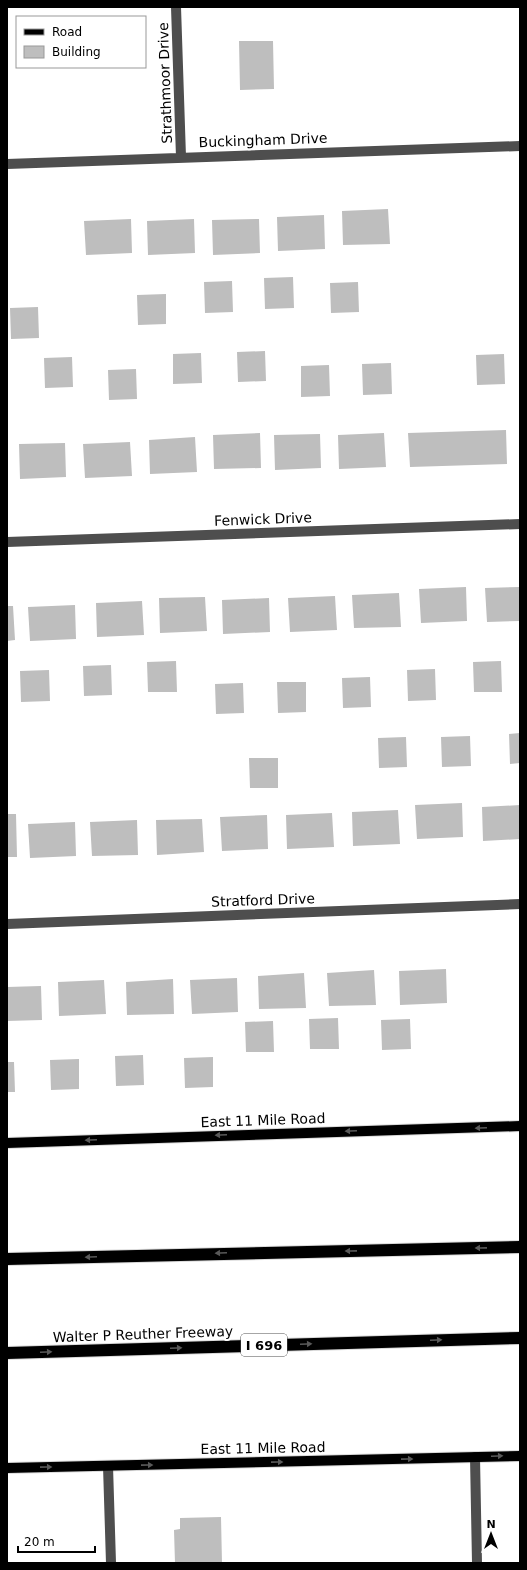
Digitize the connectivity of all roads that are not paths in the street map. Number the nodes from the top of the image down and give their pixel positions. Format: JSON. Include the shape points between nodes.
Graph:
{"nodes":[{"id":1,"x":176,"y":7,"type":"edge"},
{"id":2,"x":520,"y":146,"type":"edge"},
{"id":3,"x":181,"y":157,"type":"junction"},
{"id":4,"x":7,"y":164,"type":"edge"},
{"id":5,"x":520,"y":524,"type":"edge"},
{"id":6,"x":7,"y":542,"type":"edge"},
{"id":7,"x":520,"y":904,"type":"edge"},
{"id":8,"x":7,"y":924,"type":"edge"},
{"id":9,"x":520,"y":1126,"type":"edge"},
{"id":10,"x":7,"y":1143,"type":"edge"},
{"id":11,"x":520,"y":1247,"type":"edge"},
{"id":12,"x":7,"y":1259,"type":"edge"},
{"id":13,"x":520,"y":1338,"type":"edge"},
{"id":14,"x":7,"y":1353,"type":"edge"},
{"id":15,"x":520,"y":1456,"type":"edge"},
{"id":16,"x":475,"y":1457,"type":"junction"},
{"id":17,"x":108,"y":1466,"type":"junction"},
{"id":18,"x":7,"y":1468,"type":"edge"},
{"id":19,"x":111,"y":1563,"type":"edge"},
{"id":20,"x":478,"y":1563,"type":"edge"}],
"edges":[{"from":1,"to":3,"type":"street","name":"Strathmoor Drive"},
{"from":2,"to":3,"type":"street","name":"Buckingham Drive"},
{"from":3,"to":4,"type":"street","name":"Buckingham Drive"},
{"from":5,"to":6,"type":"street","name":"Fenwick Drive"},
{"from":7,"to":8,"type":"street","name":"Stratford Drive"},
{"from":9,"to":10,"type":"main road","name":"East 11 Mile Road","one_way":true},
{"from":11,"to":12,"type":"highway","one_way":true},
{"from":14,"to":13,"type":"highway","name":"Walter P Reuther Freeway","number":"I 696","one_way":true},
{"from":16,"to":15,"type":"main road","name":"East 11 Mile Road","one_way":true},
{"from":17,"to":16,"type":"main road","name":"East 11 Mile Road","one_way":true},
{"from":16,"to":20,"type":"street"},
{"from":18,"to":17,"type":"main road","name":"East 11 Mile Road","one_way":true},
{"from":17,"to":19,"type":"street"}]}
